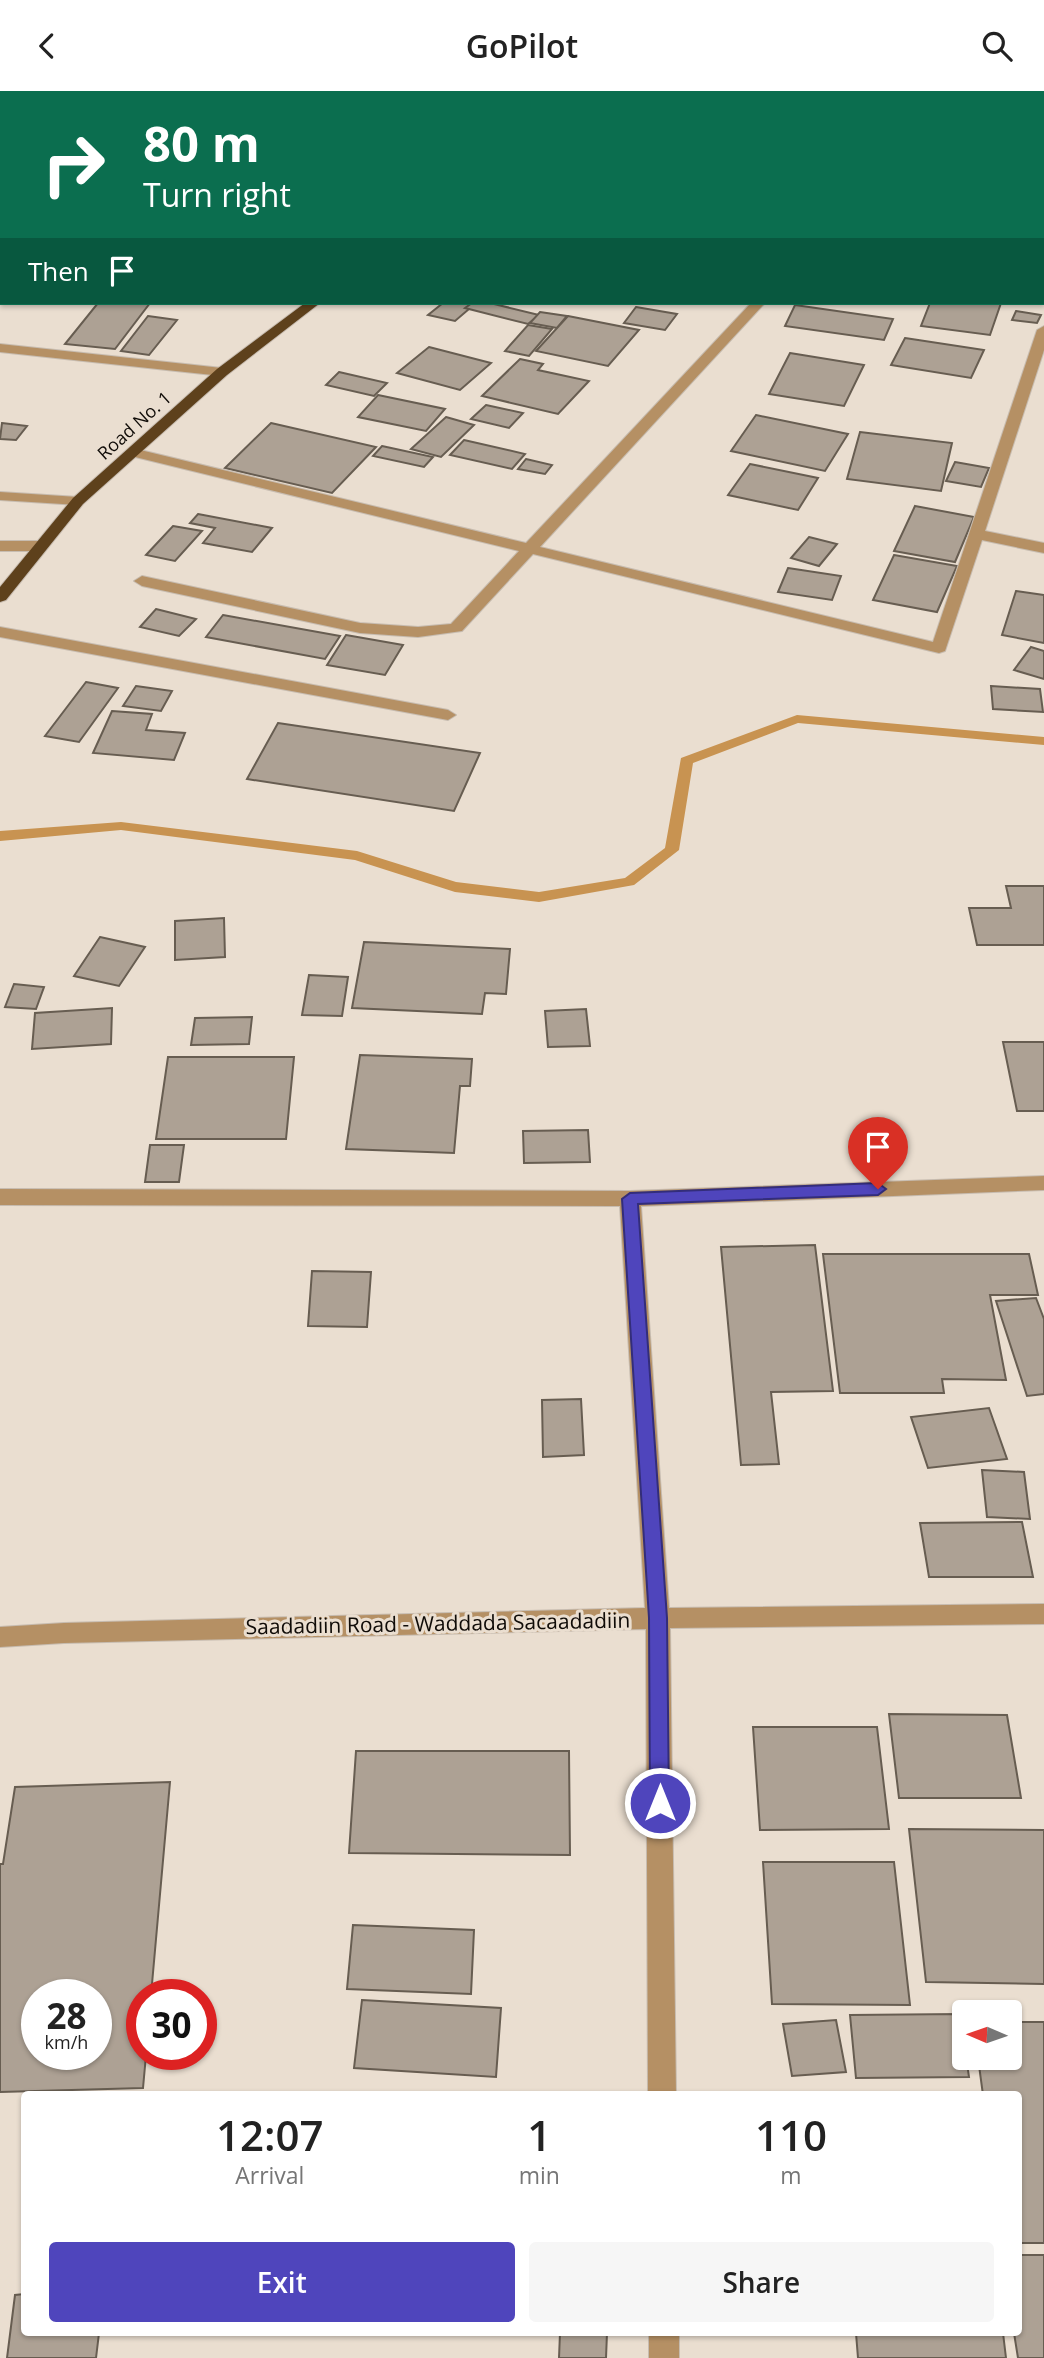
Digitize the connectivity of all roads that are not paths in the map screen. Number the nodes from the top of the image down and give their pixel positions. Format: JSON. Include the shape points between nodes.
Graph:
{"nodes":[{"id":1,"x":310,"y":305,"type":"edge"},
{"id":2,"x":756,"y":305,"type":"edge"},
{"id":3,"x":1044,"y":330,"type":"edge"},
{"id":4,"x":0,"y":348,"type":"edge"},
{"id":5,"x":222,"y":372,"type":"junction"},
{"id":6,"x":132,"y":452,"type":"junction"},
{"id":7,"x":0,"y":496,"type":"edge"},
{"id":8,"x":78,"y":501,"type":"junction"},
{"id":9,"x":976,"y":534,"type":"junction"},
{"id":10,"x":0,"y":546,"type":"edge"},
{"id":11,"x":41,"y":546,"type":"junction"},
{"id":12,"x":1044,"y":548,"type":"edge"},
{"id":13,"x":528,"y":549,"type":"junction"},
{"id":14,"x":142,"y":581,"type":"dead end"},
{"id":15,"x":0,"y":597,"type":"edge"},
{"id":16,"x":0,"y":632,"type":"edge"},
{"id":17,"x":449,"y":715,"type":"dead end"},
{"id":18,"x":1044,"y":1183,"type":"edge"},
{"id":19,"x":0,"y":1197,"type":"edge"},
{"id":20,"x":630,"y":1199,"type":"junction"},
{"id":21,"x":1044,"y":1613,"type":"edge"},
{"id":22,"x":658,"y":1618,"type":"junction"},
{"id":23,"x":0,"y":1637,"type":"edge"},
{"id":24,"x":662,"y":2091,"type":"edge"},
{"id":25,"x":664,"y":2336,"type":"edge"},
{"id":26,"x":664,"y":2358,"type":"edge"}],
"edges":[{"from":1,"to":5,"type":"highway","name":"Road No. 1"},
{"from":2,"to":13,"type":"street"},
{"from":3,"to":9,"type":"street"},
{"from":4,"to":5,"type":"street"},
{"from":5,"to":6,"type":"highway","name":"Road No. 1"},
{"from":6,"to":8,"type":"highway","name":"Road No. 1"},
{"from":6,"to":13,"type":"street"},
{"from":7,"to":8,"type":"street"},
{"from":8,"to":11,"type":"highway","name":"Road No. 1"},
{"from":9,"to":12,"type":"street"},
{"from":9,"to":13,"type":"street","via":[[939,648]]},
{"from":10,"to":11,"type":"street"},
{"from":11,"to":15,"type":"highway","name":"Road No. 1"},
{"from":13,"to":14,"type":"street","via":[[456,628],[418,632],[360,628]]},
{"from":16,"to":17,"type":"street"},
{"from":18,"to":20,"type":"street"},
{"from":19,"to":20,"type":"street"},
{"from":20,"to":22,"type":"street"},
{"from":21,"to":22,"type":"street","name":"Saadadiin Road - Waddada Sacaadadiin"},
{"from":22,"to":23,"type":"street","name":"Saadadiin Road - Waddada Sacaadadiin"},
{"from":22,"to":24,"type":"street"},
{"from":25,"to":26,"type":"street"}]}
